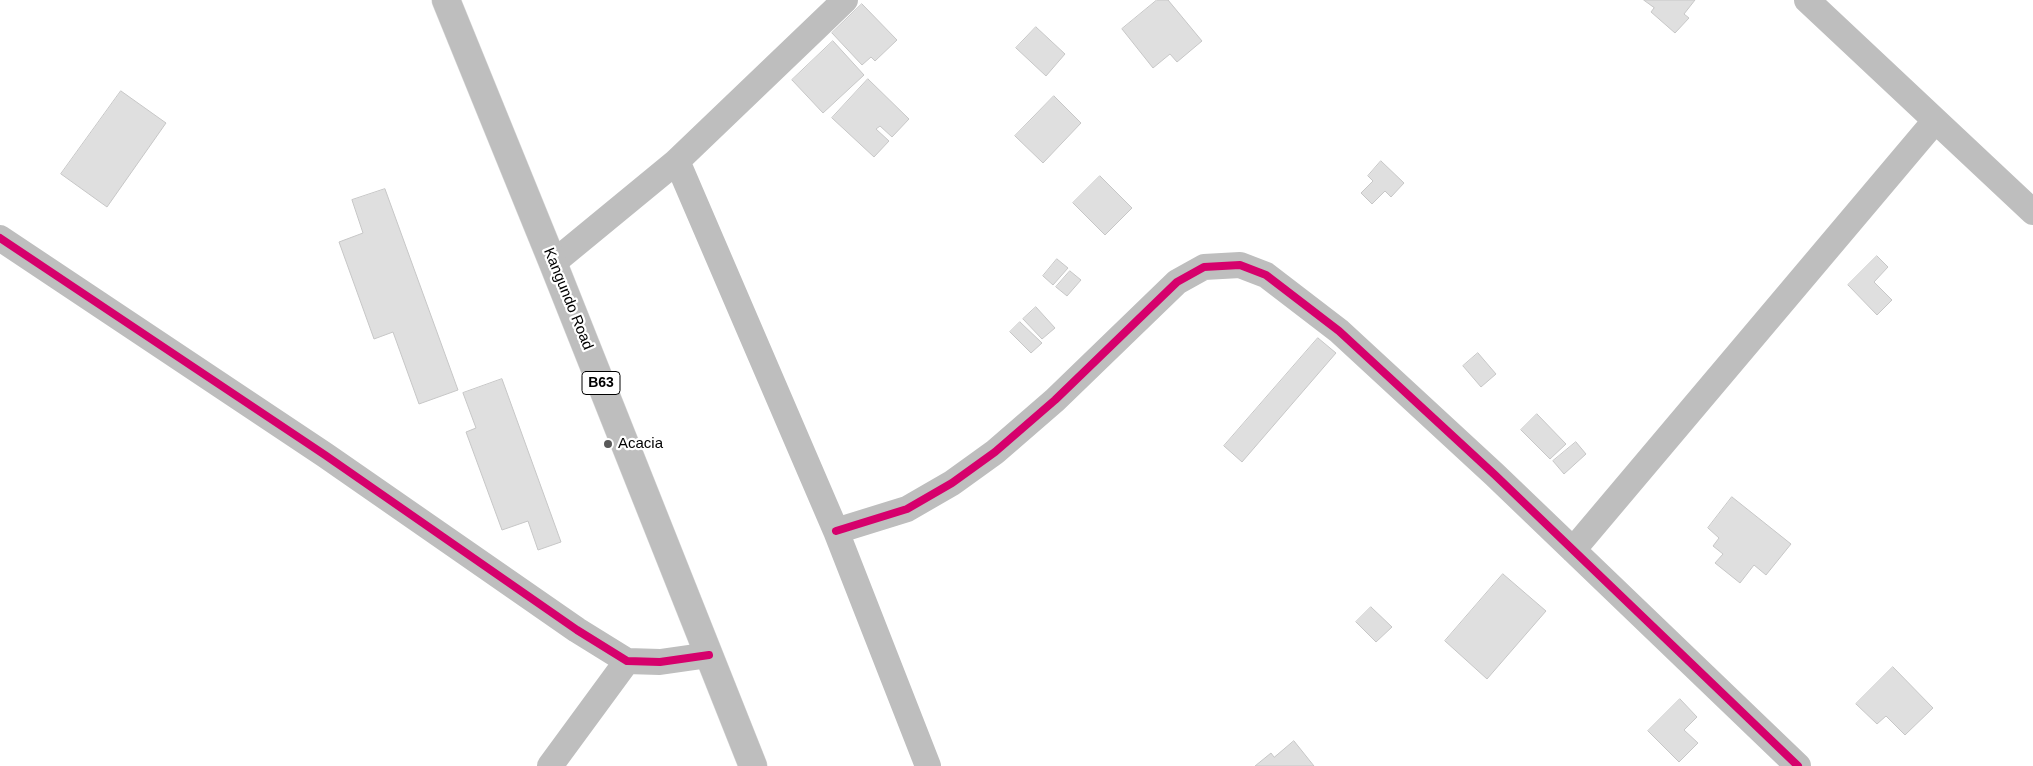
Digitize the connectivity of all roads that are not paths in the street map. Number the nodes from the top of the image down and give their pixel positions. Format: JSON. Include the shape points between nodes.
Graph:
{"nodes":[{"id":1,"x":446,"y":0,"type":"edge"},
{"id":2,"x":845,"y":0,"type":"edge"},
{"id":3,"x":1807,"y":0,"type":"edge"},
{"id":4,"x":1935,"y":121,"type":"junction"},
{"id":5,"x":677,"y":161,"type":"junction"},
{"id":6,"x":2033,"y":212,"type":"edge"},
{"id":7,"x":0,"y":238,"type":"edge"},
{"id":8,"x":554,"y":263,"type":"junction"},
{"id":9,"x":836,"y":531,"type":"junction"},
{"id":10,"x":1573,"y":550,"type":"junction"},
{"id":11,"x":709,"y":655,"type":"junction"},
{"id":12,"x":626,"y":661,"type":"junction"},
{"id":13,"x":550,"y":766,"type":"edge"},
{"id":14,"x":753,"y":766,"type":"edge"},
{"id":15,"x":928,"y":766,"type":"edge"},
{"id":16,"x":1798,"y":766,"type":"edge"}],
"edges":[{"from":1,"to":8,"type":"highway","name":"Kangundo Road","number":"B63"},
{"from":2,"to":5,"type":"street"},
{"from":3,"to":4,"type":"street"},
{"from":4,"to":6,"type":"street"},
{"from":4,"to":10,"type":"street"},
{"from":5,"to":8,"type":"street"},
{"from":5,"to":9,"type":"street"},
{"from":7,"to":12,"type":"street"},
{"from":8,"to":11,"type":"highway","name":"Kangundo Road","number":"B63"},
{"from":9,"to":10,"type":"street","via":[[906,509],[952,483],[995,452],[1054,400],[1177,282],[1204,267],[1240,265],[1266,275],[1339,330]]},
{"from":9,"to":15,"type":"street"},
{"from":10,"to":16,"type":"street"},
{"from":11,"to":12,"type":"street","via":[[660,662]]},
{"from":11,"to":14,"type":"highway","name":"Kangundo Road","number":"B63"},
{"from":12,"to":13,"type":"street"}]}
